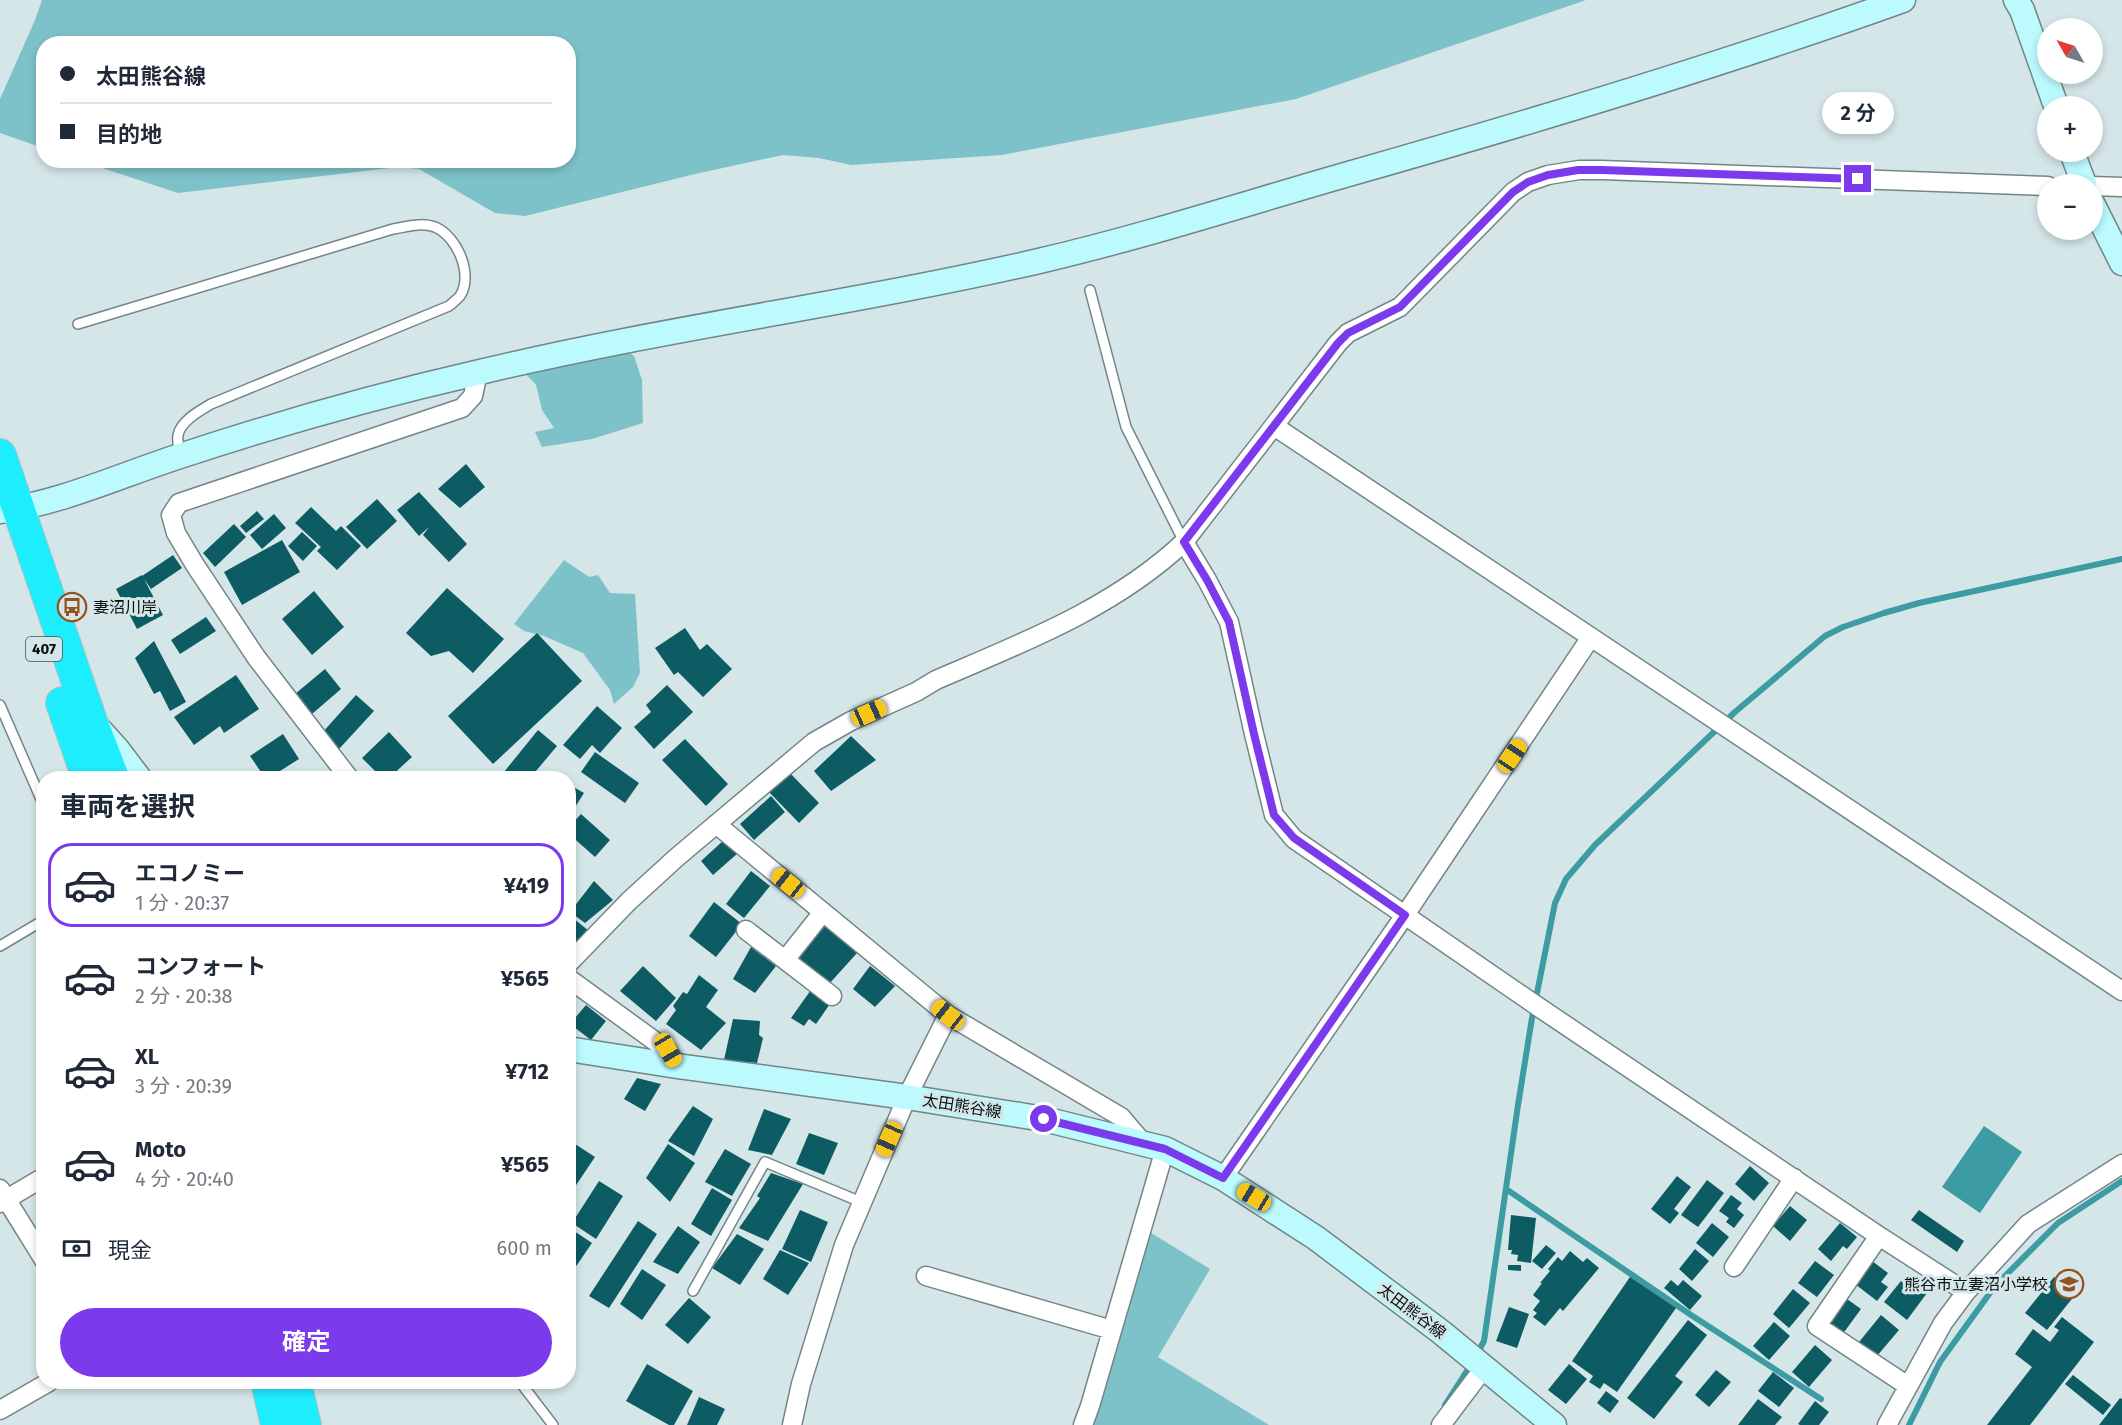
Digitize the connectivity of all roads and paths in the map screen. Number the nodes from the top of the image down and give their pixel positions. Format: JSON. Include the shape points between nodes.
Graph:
{"nodes":[{"id":1,"x":1903,"y":0,"type":"edge"},
{"id":2,"x":2016,"y":0,"type":"edge"},
{"id":3,"x":2052,"y":96,"type":"edge"},
{"id":4,"x":2037,"y":186,"type":"edge"},
{"id":5,"x":2103,"y":186,"type":"edge"},
{"id":6,"x":2122,"y":187,"type":"edge"},
{"id":7,"x":2103,"y":225,"type":"edge"},
{"id":8,"x":2122,"y":262,"type":"edge"},
{"id":9,"x":1090,"y":290,"type":"dead end"},
{"id":10,"x":78,"y":324,"type":"dead end"},
{"id":11,"x":478,"y":372,"type":"junction"},
{"id":12,"x":1274,"y":426,"type":"junction"},
{"id":13,"x":180,"y":456,"type":"junction"},
{"id":14,"x":6,"y":496,"type":"edge"},
{"id":15,"x":1184,"y":542,"type":"junction"},
{"id":16,"x":1591,"y":637,"type":"junction"},
{"id":17,"x":0,"y":705,"type":"edge"},
{"id":18,"x":91,"y":721,"type":"junction"},
{"id":19,"x":86,"y":771,"type":"edge"},
{"id":20,"x":110,"y":771,"type":"edge"},
{"id":21,"x":134,"y":771,"type":"edge"},
{"id":22,"x":344,"y":771,"type":"edge"},
{"id":23,"x":36,"y":788,"type":"edge"},
{"id":24,"x":716,"y":824,"type":"junction"},
{"id":25,"x":823,"y":912,"type":"junction"},
{"id":26,"x":1405,"y":915,"type":"junction"},
{"id":27,"x":36,"y":925,"type":"edge"},
{"id":28,"x":746,"y":930,"type":"dead end"},
{"id":29,"x":0,"y":946,"type":"edge"},
{"id":30,"x":576,"y":956,"type":"edge"},
{"id":31,"x":785,"y":960,"type":"junction"},
{"id":32,"x":576,"y":984,"type":"edge"},
{"id":33,"x":2122,"y":991,"type":"edge"},
{"id":34,"x":832,"y":996,"type":"dead end"},
{"id":35,"x":948,"y":1015,"type":"junction"},
{"id":36,"x":576,"y":1050,"type":"edge"},
{"id":37,"x":677,"y":1066,"type":"junction"},
{"id":38,"x":907,"y":1097,"type":"junction"},
{"id":39,"x":1155,"y":1146,"type":"junction"},
{"id":40,"x":2122,"y":1164,"type":"edge"},
{"id":41,"x":1223,"y":1178,"type":"junction"},
{"id":42,"x":1794,"y":1178,"type":"junction"},
{"id":43,"x":36,"y":1181,"type":"edge"},
{"id":44,"x":2,"y":1197,"type":"edge"},
{"id":45,"x":861,"y":1202,"type":"junction"},
{"id":46,"x":1880,"y":1236,"type":"junction"},
{"id":47,"x":36,"y":1248,"type":"edge"},
{"id":48,"x":1734,"y":1267,"type":"dead end"},
{"id":49,"x":926,"y":1276,"type":"dead end"},
{"id":50,"x":693,"y":1291,"type":"dead end"},
{"id":51,"x":1966,"y":1292,"type":"junction"},
{"id":52,"x":1112,"y":1330,"type":"junction"},
{"id":53,"x":1484,"y":1368,"type":"junction"},
{"id":54,"x":1908,"y":1386,"type":"junction"},
{"id":55,"x":37,"y":1389,"type":"edge"},
{"id":56,"x":269,"y":1389,"type":"edge"},
{"id":57,"x":297,"y":1389,"type":"edge"},
{"id":58,"x":526,"y":1389,"type":"edge"},
{"id":59,"x":0,"y":1410,"type":"edge"},
{"id":60,"x":277,"y":1425,"type":"edge"},
{"id":61,"x":305,"y":1425,"type":"edge"},
{"id":62,"x":554,"y":1425,"type":"edge"},
{"id":63,"x":792,"y":1425,"type":"edge"},
{"id":64,"x":1083,"y":1425,"type":"edge"},
{"id":65,"x":1441,"y":1425,"type":"edge"},
{"id":66,"x":1554,"y":1425,"type":"edge"},
{"id":67,"x":1887,"y":1425,"type":"edge"}],
"edges":[{"from":1,"to":11,"type":"street","via":[[1532,121],[1042,260]]},
{"from":2,"to":3,"type":"street"},
{"from":4,"to":12,"type":"street","via":[[1602,170],[1548,175],[1528,182],[1499,204],[1400,307],[1348,333]]},
{"from":5,"to":6,"type":"street"},
{"from":7,"to":8,"type":"street"},
{"from":9,"to":15,"type":"lane","via":[[1126,427]]},
{"from":10,"to":13,"type":"lane","via":[[393,229],[434,227],[448,235],[458,250],[465,275],[461,295],[449,306],[211,404],[179,431]]},
{"from":11,"to":13,"type":"street","via":[[345,405]]},
{"from":11,"to":22,"type":"street","via":[[473,396],[462,408],[179,503],[171,515],[176,533],[195,565],[256,657]]},
{"from":12,"to":15,"type":"street"},
{"from":12,"to":16,"type":"street"},
{"from":13,"to":14,"type":"street","via":[[34,505]]},
{"from":14,"to":18,"type":"highway","number":"407"},
{"from":14,"to":19,"type":"highway","number":"407"},
{"from":15,"to":24,"type":"street","via":[[1165,560],[1071,620],[936,680],[814,742]]},
{"from":15,"to":26,"type":"street","via":[[1229,622],[1274,815],[1294,838]]},
{"from":16,"to":26,"type":"street"},
{"from":16,"to":33,"type":"street"},
{"from":17,"to":23,"type":"lane"},
{"from":18,"to":20,"type":"highway","number":"407"},
{"from":18,"to":21,"type":"street"},
{"from":24,"to":25,"type":"street"},
{"from":24,"to":30,"type":"street"},
{"from":25,"to":31,"type":"street"},
{"from":25,"to":35,"type":"street"},
{"from":26,"to":41,"type":"street"},
{"from":26,"to":42,"type":"street"},
{"from":27,"to":29,"type":"lane"},
{"from":28,"to":31,"type":"street"},
{"from":31,"to":34,"type":"street"},
{"from":32,"to":37,"type":"street","via":[[668,1050]]},
{"from":35,"to":38,"type":"street"},
{"from":35,"to":39,"type":"street","via":[[1121,1117]]},
{"from":36,"to":37,"type":"street","name":"太田熊谷線"},
{"from":37,"to":38,"type":"street","name":"太田熊谷線"},
{"from":38,"to":39,"type":"street","name":"太田熊谷線","via":[[1044,1119]]},
{"from":38,"to":45,"type":"street"},
{"from":39,"to":41,"type":"street","name":"太田熊谷線"},
{"from":39,"to":52,"type":"street"},
{"from":40,"to":51,"type":"street","via":[[2028,1224]]},
{"from":41,"to":53,"type":"street","name":"太田熊谷線","via":[[1316,1238]]},
{"from":42,"to":46,"type":"street"},
{"from":42,"to":48,"type":"street"},
{"from":43,"to":44,"type":"street"},
{"from":44,"to":47,"type":"street"},
{"from":45,"to":50,"type":"lane","via":[[765,1162]]},
{"from":45,"to":63,"type":"street","via":[[843,1245]]},
{"from":46,"to":51,"type":"street"},
{"from":46,"to":54,"type":"street","via":[[1817,1326]]},
{"from":49,"to":52,"type":"street"},
{"from":51,"to":54,"type":"street","via":[[1943,1323]]},
{"from":52,"to":64,"type":"street"},
{"from":53,"to":65,"type":"street"},
{"from":53,"to":66,"type":"street","name":"太田熊谷線"},
{"from":54,"to":67,"type":"street"},
{"from":55,"to":59,"type":"street"},
{"from":56,"to":60,"type":"highway"},
{"from":57,"to":61,"type":"highway"},
{"from":58,"to":62,"type":"lane"}]}
